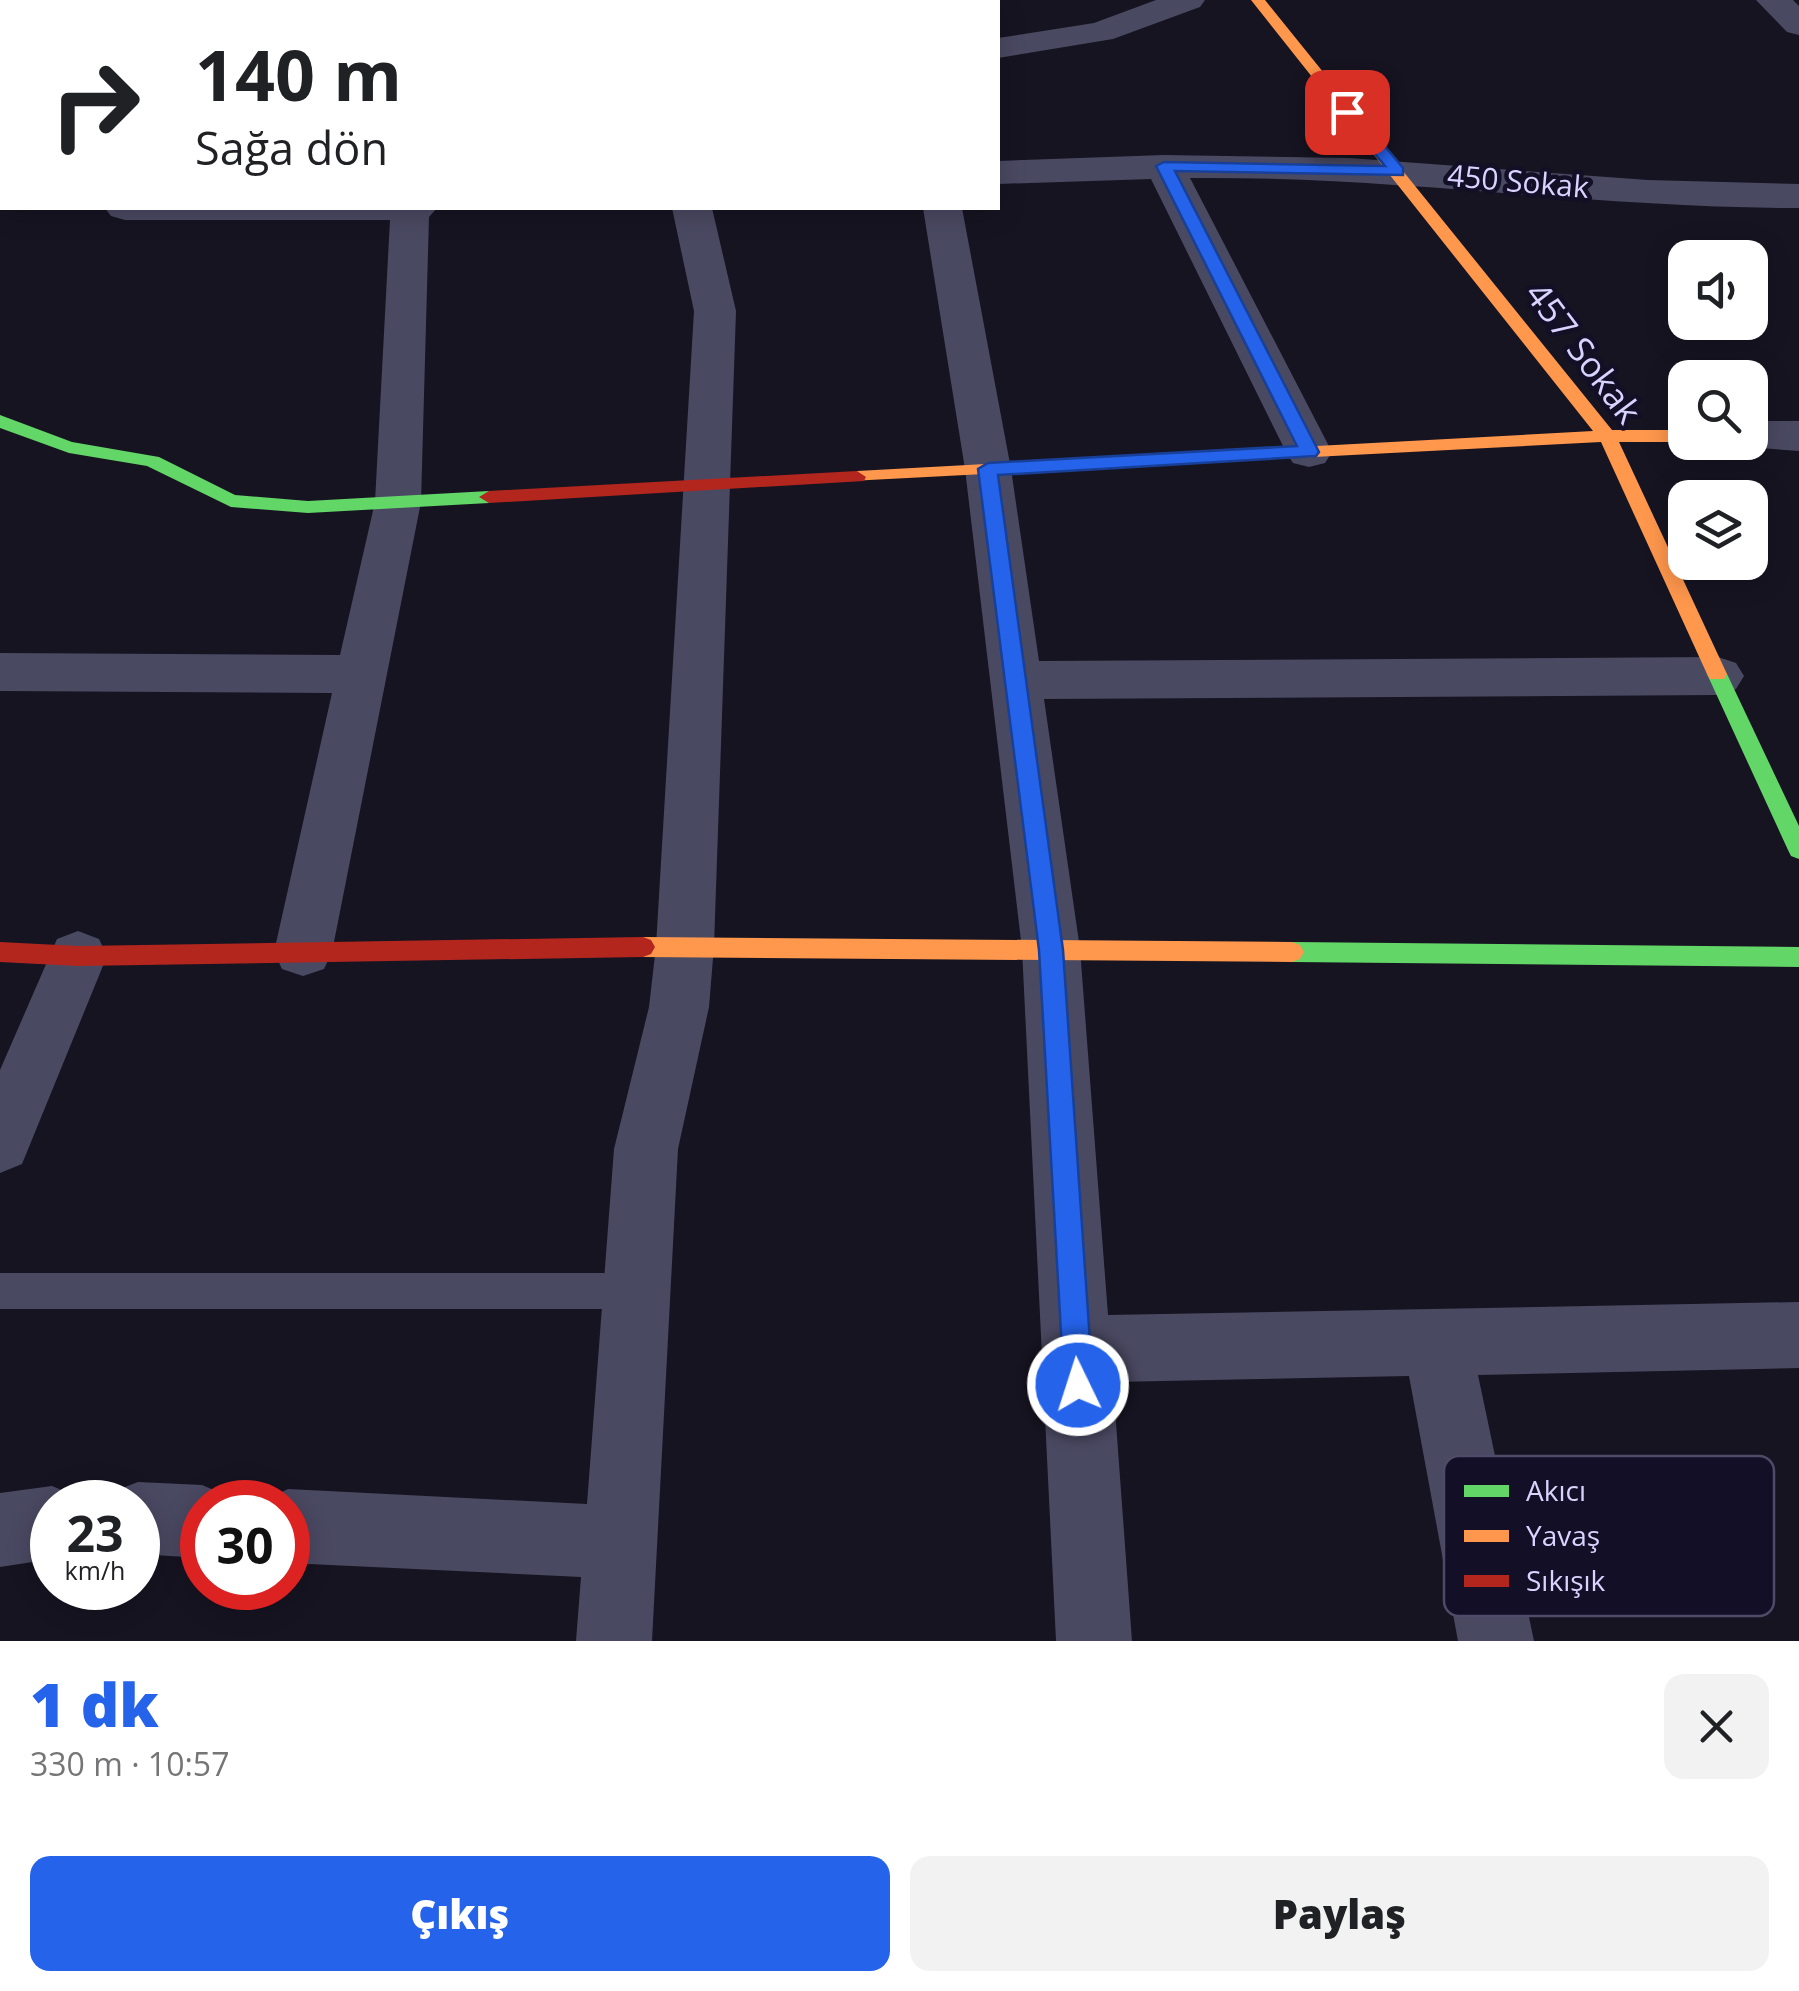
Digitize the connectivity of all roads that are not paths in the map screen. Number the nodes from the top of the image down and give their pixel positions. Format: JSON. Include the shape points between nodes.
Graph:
{"nodes":[{"id":1,"x":1188,"y":0,"type":"edge"},
{"id":2,"x":1258,"y":0,"type":"edge"},
{"id":3,"x":1772,"y":0,"type":"edge"},
{"id":4,"x":1799,"y":25,"type":"edge"},
{"id":5,"x":1000,"y":48,"type":"edge"},
{"id":6,"x":1164,"y":166,"type":"junction"},
{"id":7,"x":1398,"y":172,"type":"junction"},
{"id":8,"x":1000,"y":173,"type":"edge"},
{"id":9,"x":1799,"y":196,"type":"edge"},
{"id":10,"x":413,"y":210,"type":"edge"},
{"id":11,"x":692,"y":210,"type":"edge"},
{"id":12,"x":942,"y":210,"type":"edge"},
{"id":13,"x":0,"y":422,"type":"edge"},
{"id":14,"x":1607,"y":436,"type":"junction"},
{"id":15,"x":1668,"y":436,"type":"edge"},
{"id":16,"x":1768,"y":436,"type":"edge"},
{"id":17,"x":1799,"y":436,"type":"edge"},
{"id":18,"x":1309,"y":452,"type":"junction"},
{"id":19,"x":988,"y":469,"type":"junction"},
{"id":20,"x":706,"y":484,"type":"junction"},
{"id":21,"x":398,"y":502,"type":"junction"},
{"id":22,"x":0,"y":672,"type":"edge"},
{"id":23,"x":362,"y":674,"type":"junction"},
{"id":24,"x":1718,"y":676,"type":"junction"},
{"id":25,"x":1015,"y":680,"type":"junction"},
{"id":26,"x":1799,"y":850,"type":"edge"},
{"id":27,"x":685,"y":946,"type":"junction"},
{"id":28,"x":1051,"y":950,"type":"junction"},
{"id":29,"x":0,"y":952,"type":"edge"},
{"id":30,"x":304,"y":952,"type":"junction"},
{"id":31,"x":78,"y":956,"type":"junction"},
{"id":32,"x":1799,"y":957,"type":"edge"},
{"id":33,"x":0,"y":1144,"type":"edge"},
{"id":34,"x":0,"y":1290,"type":"edge"},
{"id":35,"x":637,"y":1291,"type":"junction"},
{"id":36,"x":1799,"y":1336,"type":"edge"},
{"id":37,"x":1436,"y":1342,"type":"junction"},
{"id":38,"x":1076,"y":1349,"type":"junction"},
{"id":39,"x":1459,"y":1456,"type":"edge"},
{"id":40,"x":30,"y":1526,"type":"edge"},
{"id":41,"x":310,"y":1527,"type":"edge"},
{"id":42,"x":0,"y":1530,"type":"edge"},
{"id":43,"x":621,"y":1542,"type":"junction"},
{"id":44,"x":1491,"y":1616,"type":"edge"},
{"id":45,"x":614,"y":1641,"type":"edge"},
{"id":46,"x":1094,"y":1641,"type":"edge"},
{"id":47,"x":1496,"y":1641,"type":"edge"}],
"edges":[{"from":1,"to":5,"type":"street","via":[[1101,32]]},
{"from":2,"to":7,"type":"street","name":"457 Sokak"},
{"from":3,"to":4,"type":"street"},
{"from":6,"to":7,"type":"street","name":"450 Sokak"},
{"from":6,"to":8,"type":"street","name":"450 Sokak"},
{"from":6,"to":18,"type":"street"},
{"from":7,"to":9,"type":"street","name":"450 Sokak","via":[[1702,198]]},
{"from":7,"to":14,"type":"street","name":"457 Sokak"},
{"from":10,"to":21,"type":"street"},
{"from":11,"to":20,"type":"street","via":[[715,311]]},
{"from":12,"to":19,"type":"street"},
{"from":13,"to":21,"type":"street","via":[[70,447],[152,461],[231,501],[308,507]]},
{"from":14,"to":15,"type":"street"},
{"from":14,"to":18,"type":"street"},
{"from":14,"to":24,"type":"street","name":"457 Sokak"},
{"from":16,"to":17,"type":"street"},
{"from":18,"to":19,"type":"street"},
{"from":19,"to":20,"type":"street"},
{"from":19,"to":25,"type":"street"},
{"from":20,"to":21,"type":"street"},
{"from":20,"to":27,"type":"street"},
{"from":21,"to":23,"type":"street"},
{"from":22,"to":23,"type":"street"},
{"from":23,"to":30,"type":"street"},
{"from":24,"to":25,"type":"street"},
{"from":24,"to":26,"type":"street","name":"457 Sokak"},
{"from":25,"to":28,"type":"street"},
{"from":27,"to":28,"type":"street"},
{"from":27,"to":30,"type":"street"},
{"from":27,"to":35,"type":"street","via":[[679,1007],[646,1149]]},
{"from":28,"to":32,"type":"street"},
{"from":28,"to":38,"type":"street"},
{"from":29,"to":31,"type":"street"},
{"from":30,"to":31,"type":"street"},
{"from":31,"to":33,"type":"street"},
{"from":34,"to":35,"type":"lane"},
{"from":35,"to":43,"type":"street"},
{"from":36,"to":37,"type":"street"},
{"from":37,"to":38,"type":"street"},
{"from":37,"to":39,"type":"street"},
{"from":38,"to":46,"type":"street"},
{"from":40,"to":42,"type":"street"},
{"from":41,"to":43,"type":"street"},
{"from":43,"to":45,"type":"street"},
{"from":44,"to":47,"type":"street"}]}
